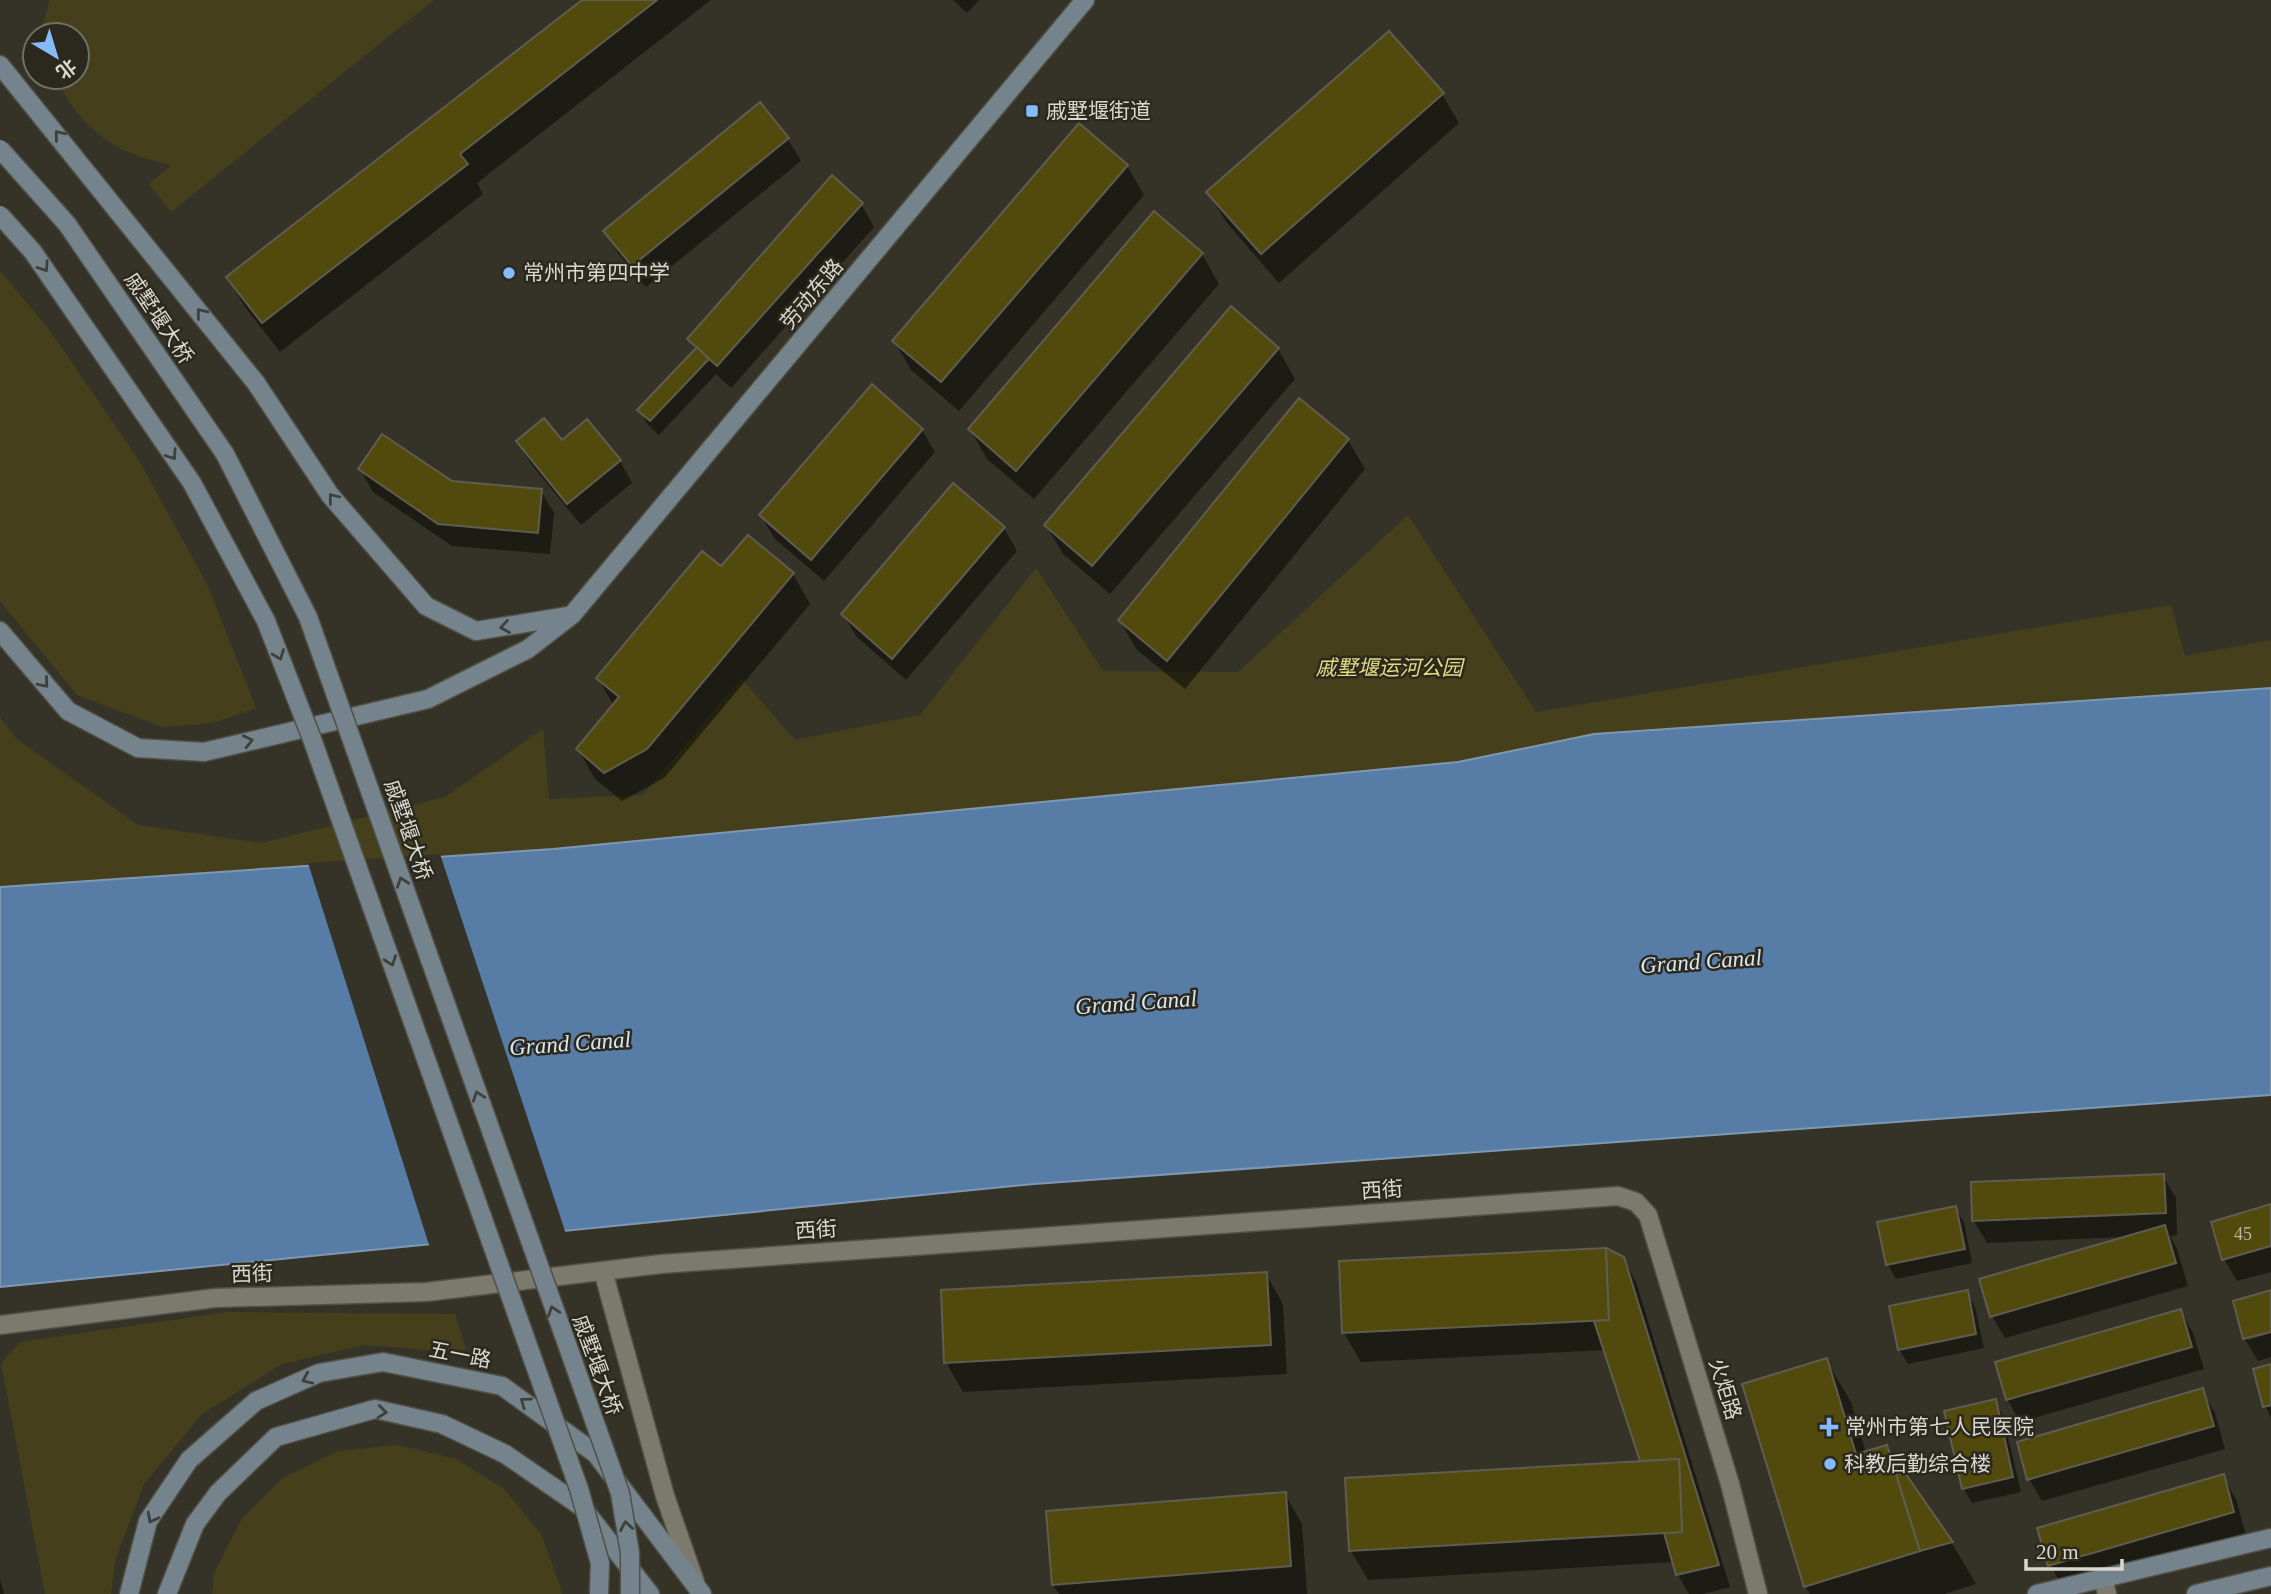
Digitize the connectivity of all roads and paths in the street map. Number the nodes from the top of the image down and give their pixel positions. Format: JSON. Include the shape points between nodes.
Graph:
{"nodes":[{"id":1,"x":1085,"y":0,"type":"edge"},
{"id":2,"x":0,"y":65,"type":"edge"},
{"id":3,"x":0,"y":149,"type":"edge"},
{"id":4,"x":0,"y":215,"type":"edge"},
{"id":5,"x":572,"y":615,"type":"junction"},
{"id":6,"x":0,"y":631,"type":"edge"},
{"id":7,"x":1636,"y":1202,"type":"joint"},
{"id":8,"x":603,"y":1271,"type":"junction"},
{"id":9,"x":0,"y":1325,"type":"edge"},
{"id":10,"x":2271,"y":1538,"type":"edge"},
{"id":11,"x":2271,"y":1576,"type":"edge"},
{"id":12,"x":2105,"y":1586,"type":"edge"},
{"id":13,"x":699,"y":1588,"type":"edge"},
{"id":14,"x":130,"y":1594,"type":"edge"},
{"id":15,"x":167,"y":1594,"type":"edge"},
{"id":16,"x":599,"y":1594,"type":"edge"},
{"id":17,"x":631,"y":1594,"type":"edge"},
{"id":18,"x":650,"y":1594,"type":"edge"},
{"id":19,"x":1758,"y":1594,"type":"edge"},
{"id":20,"x":2037,"y":1594,"type":"edge"},
{"id":21,"x":2196,"y":1594,"type":"edge"}],
"edges":[{"from":1,"to":5,"type":"main road","name":"劳动东路"},
{"from":5,"to":2,"type":"main road","one_way":true,"via":[[477,631],[426,606],[330,495],[256,383]]},
{"from":17,"to":3,"type":"main road","name":"戚墅堰大桥","one_way":true,"bridge":true,"via":[[620,1493],[308,617],[225,454],[67,224]]},
{"from":4,"to":16,"type":"main road","one_way":true,"bridge":true,"via":[[33,252],[192,483],[266,621],[579,1489],[600,1563]]},
{"from":6,"to":5,"type":"main road","name":"劳动东路","one_way":true,"via":[[68,711],[138,748],[204,752],[428,699],[528,649]]},
{"from":7,"to":8,"type":"street","name":"西街","via":[[1618,1196]]},
{"from":7,"to":19,"type":"street","name":"火炬路","via":[[1648,1215],[1730,1484]]},
{"from":8,"to":9,"type":"street","name":"西街","via":[[426,1292],[215,1298]]},
{"from":8,"to":13,"type":"street","via":[[665,1496]]},
{"from":10,"to":12,"type":"main road"},
{"from":11,"to":21,"type":"main road"},
{"from":12,"to":20,"type":"main road"},
{"from":13,"to":14,"type":"main road","name":"五一路","one_way":true,"via":[[596,1454],[502,1386],[383,1362],[319,1373],[256,1401],[189,1460],[148,1521]]},
{"from":15,"to":18,"type":"main road","one_way":true,"via":[[195,1524],[218,1493],[276,1437],[375,1409],[442,1424],[505,1454],[582,1507]]}]}
